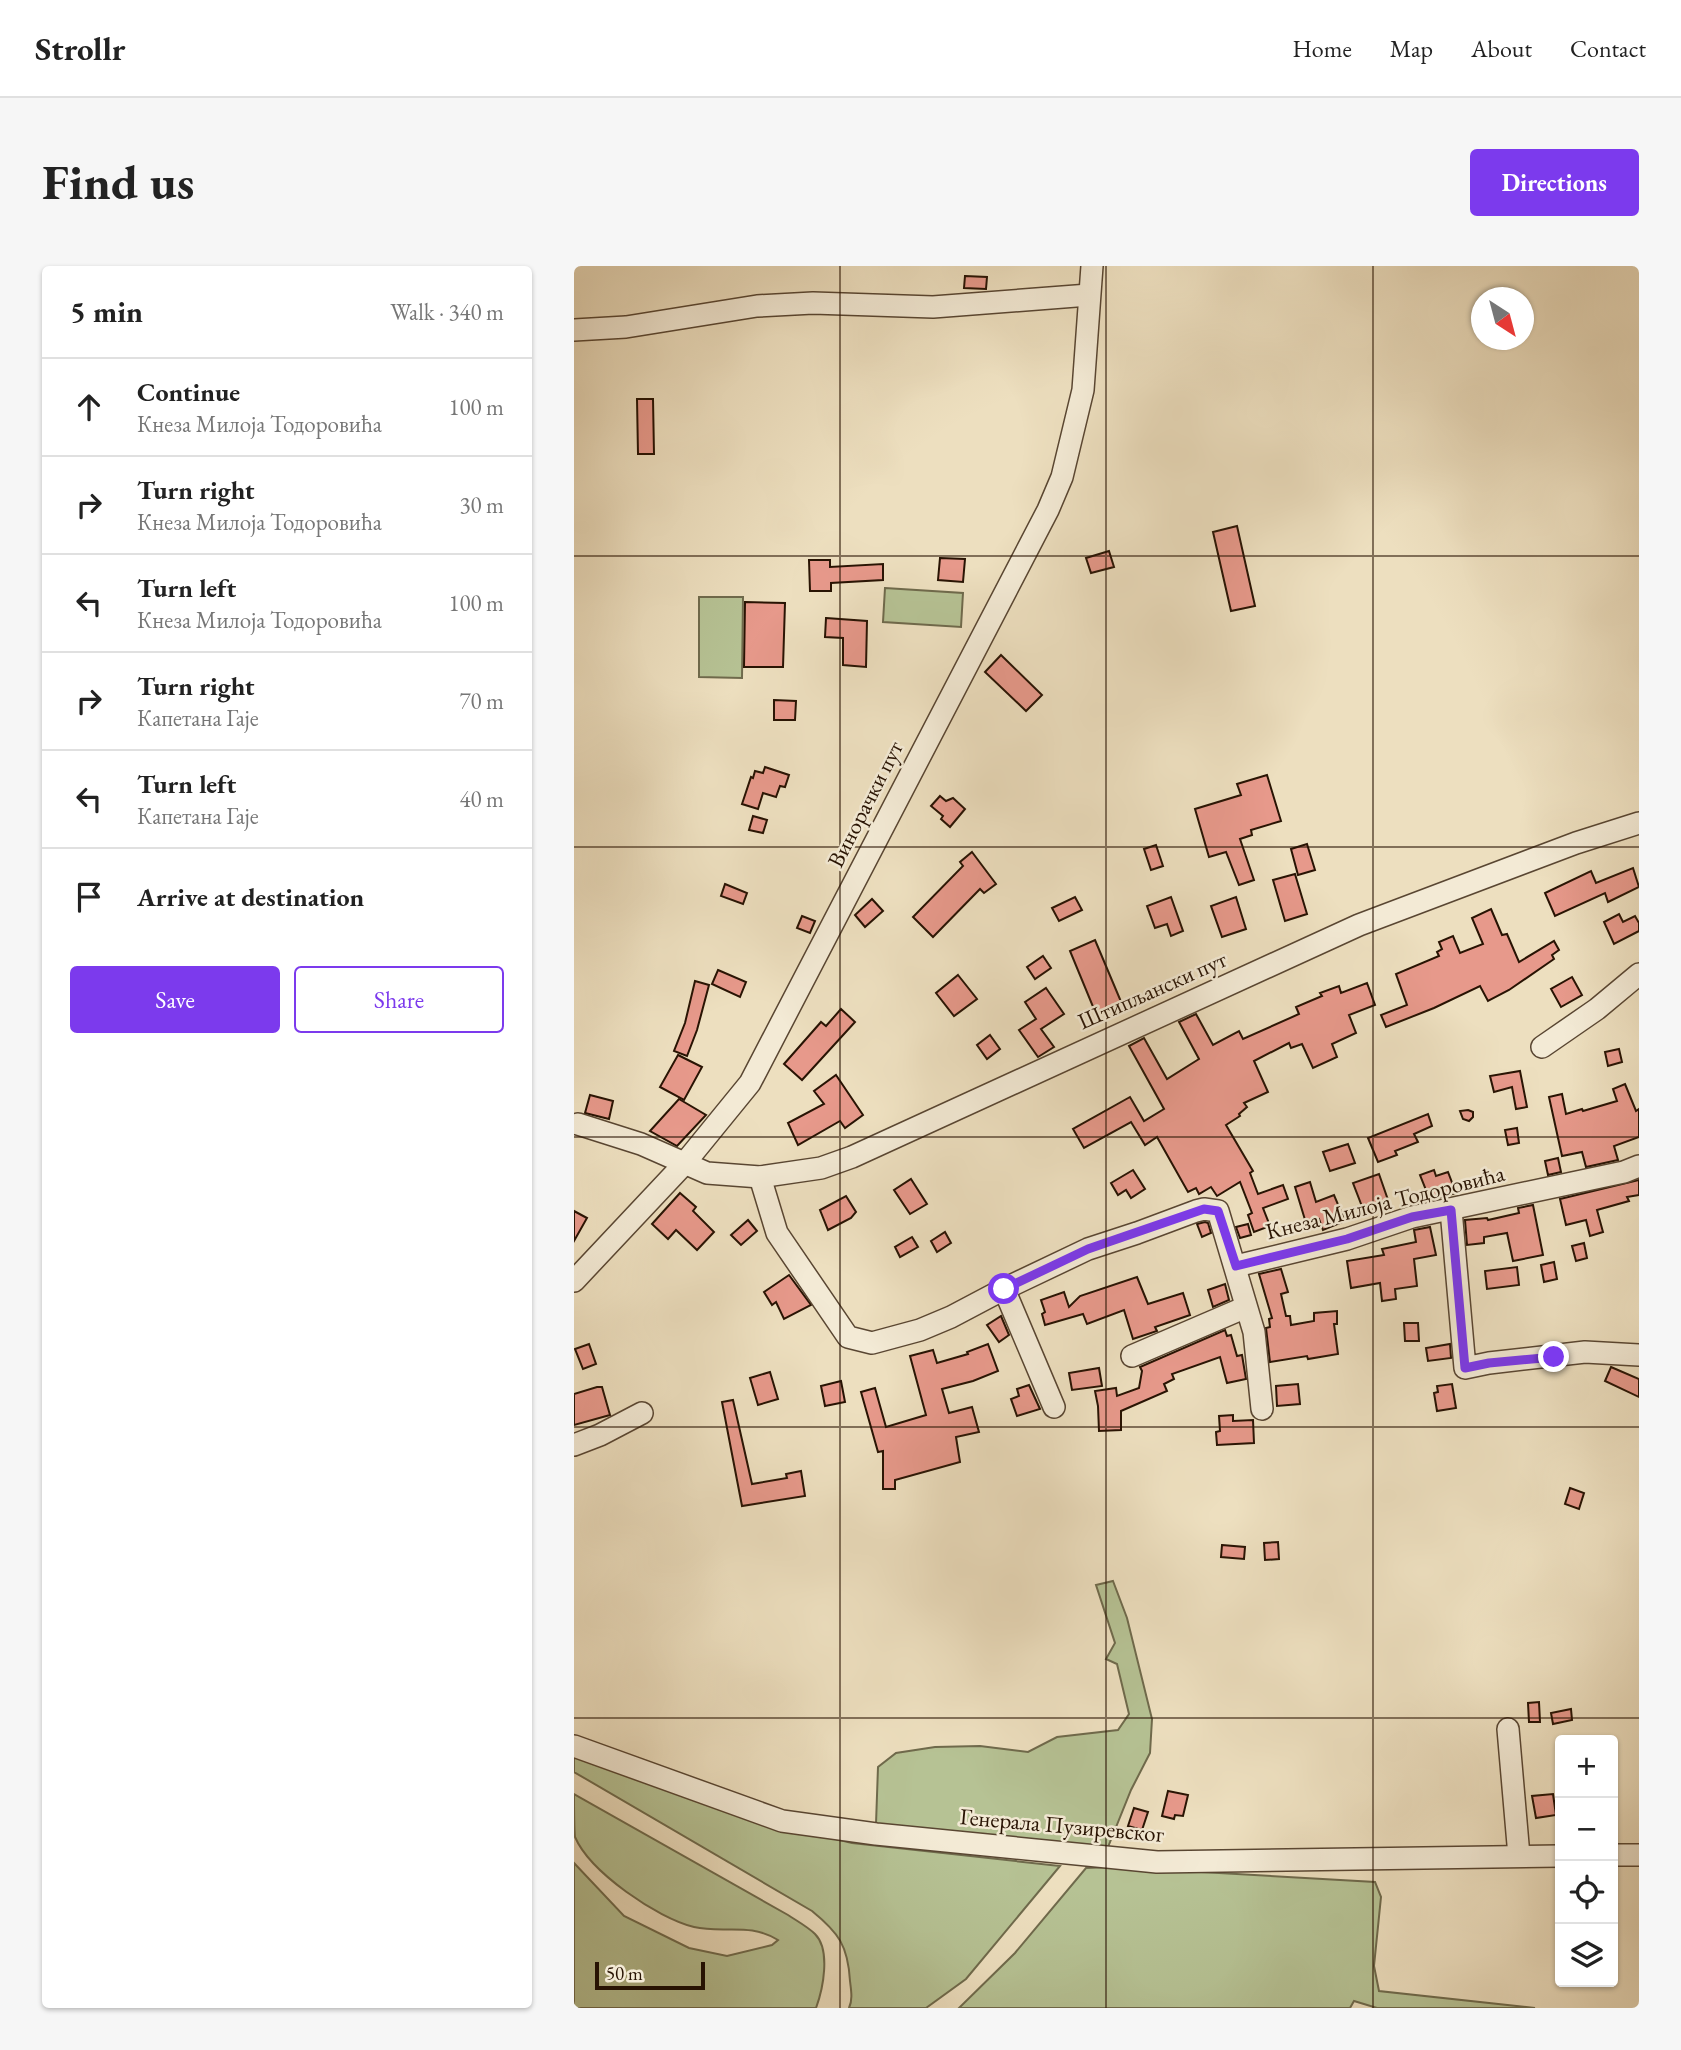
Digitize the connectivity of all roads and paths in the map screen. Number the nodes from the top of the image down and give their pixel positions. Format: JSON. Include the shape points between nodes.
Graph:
{"nodes":[{"id":1,"x":1092,"y":266,"type":"edge"},
{"id":2,"x":1089,"y":295,"type":"junction"},
{"id":3,"x":574,"y":330,"type":"edge"},
{"id":4,"x":1639,"y":823,"type":"edge"},
{"id":5,"x":1639,"y":974,"type":"edge"},
{"id":6,"x":1542,"y":1047,"type":"dead end"},
{"id":7,"x":578,"y":1125,"type":"dead end"},
{"id":8,"x":684,"y":1164,"type":"junction"},
{"id":9,"x":1639,"y":1166,"type":"edge"},
{"id":10,"x":760,"y":1177,"type":"junction"},
{"id":11,"x":1451,"y":1210,"type":"junction"},
{"id":12,"x":1236,"y":1266,"type":"junction"},
{"id":13,"x":574,"y":1281,"type":"edge"},
{"id":14,"x":1004,"y":1289,"type":"junction"},
{"id":15,"x":1246,"y":1307,"type":"junction"},
{"id":16,"x":1639,"y":1354,"type":"edge"},
{"id":17,"x":1132,"y":1356,"type":"dead end"},
{"id":18,"x":1054,"y":1407,"type":"dead end"},
{"id":19,"x":1262,"y":1409,"type":"dead end"},
{"id":20,"x":642,"y":1413,"type":"dead end"},
{"id":21,"x":574,"y":1445,"type":"edge"},
{"id":22,"x":1508,"y":1730,"type":"dead end"},
{"id":23,"x":574,"y":1746,"type":"edge"},
{"id":24,"x":1618,"y":1855,"type":"edge"},
{"id":25,"x":1639,"y":1855,"type":"edge"},
{"id":26,"x":1555,"y":1856,"type":"edge"},
{"id":27,"x":1519,"y":1857,"type":"junction"}],
"edges":[{"from":1,"to":2,"type":"street","name":"Винорачки пут"},
{"from":2,"to":3,"type":"street","via":[[933,307],[757,306],[626,327]]},
{"from":2,"to":8,"type":"street","name":"Винорачки пут","via":[[1083,390],[1062,477],[1048,510],[750,1083]]},
{"from":4,"to":10,"type":"street","name":"Штипљански пут","via":[[1359,925],[852,1157],[821,1168]]},
{"from":5,"to":6,"type":"street"},
{"from":7,"to":8,"type":"street","name":"Штипљански пут","via":[[641,1144]]},
{"from":8,"to":10,"type":"street","name":"Штипљански пут","via":[[707,1173]]},
{"from":8,"to":13,"type":"street","name":"Винорачки пут"},
{"from":9,"to":11,"type":"street","name":"Кнеза Милоја Тодоровића"},
{"from":10,"to":14,"type":"street","via":[[777,1233],[848,1338],[872,1343],[920,1330]]},
{"from":11,"to":12,"type":"street","name":"Кнеза Милоја Тодоровића"},
{"from":11,"to":16,"type":"street","via":[[1465,1368],[1585,1352]]},
{"from":12,"to":14,"type":"street","via":[[1218,1211],[1204,1209],[1088,1249]]},
{"from":12,"to":15,"type":"street"},
{"from":14,"to":18,"type":"street"},
{"from":15,"to":17,"type":"street"},
{"from":15,"to":19,"type":"street"},
{"from":20,"to":21,"type":"street"},
{"from":22,"to":27,"type":"street"},
{"from":23,"to":27,"type":"street","name":"Генерала Пузиревског","via":[[782,1821],[876,1834],[1157,1862]]},
{"from":24,"to":25,"type":"street"},
{"from":26,"to":27,"type":"street","name":"Генерала Пузиревског"}]}
